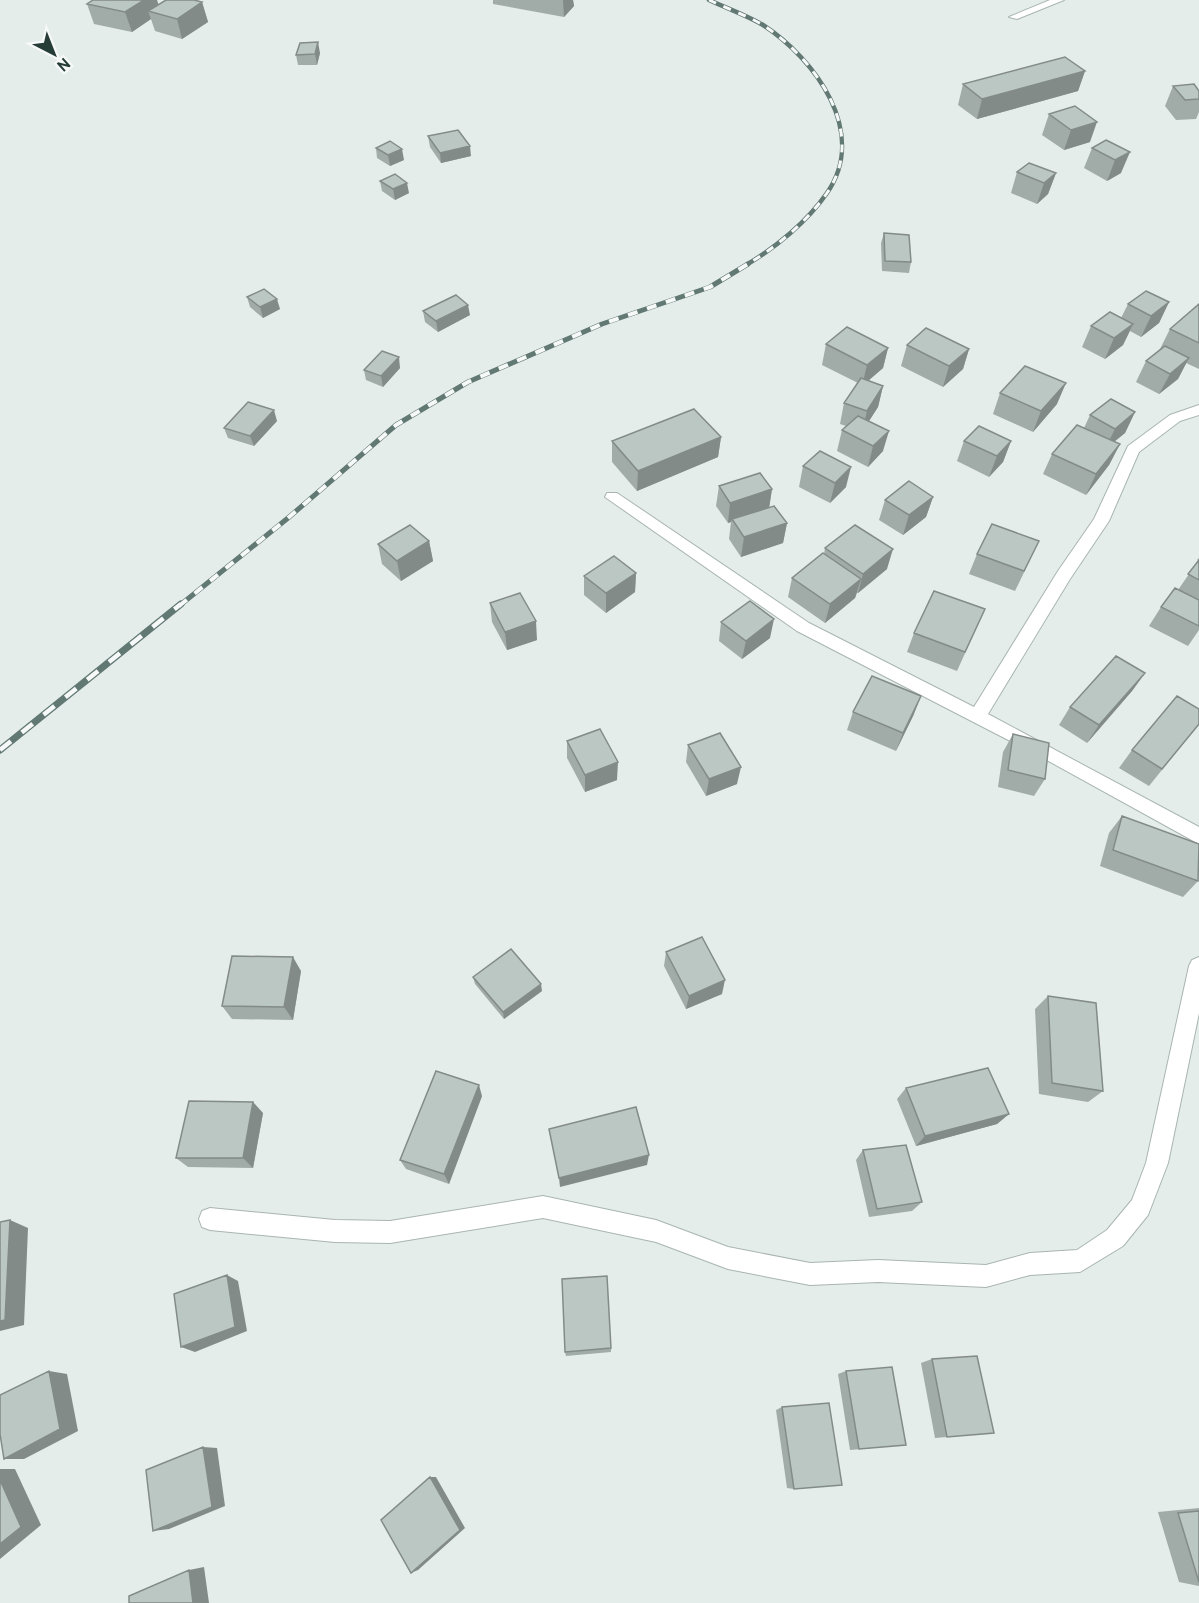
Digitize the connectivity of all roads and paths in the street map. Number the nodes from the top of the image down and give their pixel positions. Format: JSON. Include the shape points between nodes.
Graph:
{"nodes":[{"id":1,"x":1059,"y":0,"type":"edge"},
{"id":2,"x":1014,"y":17,"type":"dead end"},
{"id":3,"x":1199,"y":410,"type":"edge"},
{"id":4,"x":612,"y":497,"type":"dead end"},
{"id":5,"x":977,"y":716,"type":"junction"},
{"id":6,"x":1199,"y":836,"type":"edge"},
{"id":7,"x":1199,"y":966,"type":"edge"},
{"id":8,"x":210,"y":1219,"type":"dead end"}],
"edges":[{"from":1,"to":2,"type":"street"},
{"from":3,"to":5,"type":"street","via":[[1175,418],[1133,449],[1101,521]]},
{"from":4,"to":5,"type":"street","via":[[803,627]]},
{"from":5,"to":6,"type":"street"},
{"from":7,"to":8,"type":"street","via":[[1157,1163],[1140,1208],[1115,1238],[1080,1261],[1030,1264],[986,1276],[878,1271],[810,1274],[728,1258],[656,1231],[543,1207],[390,1232],[334,1231]]}]}
